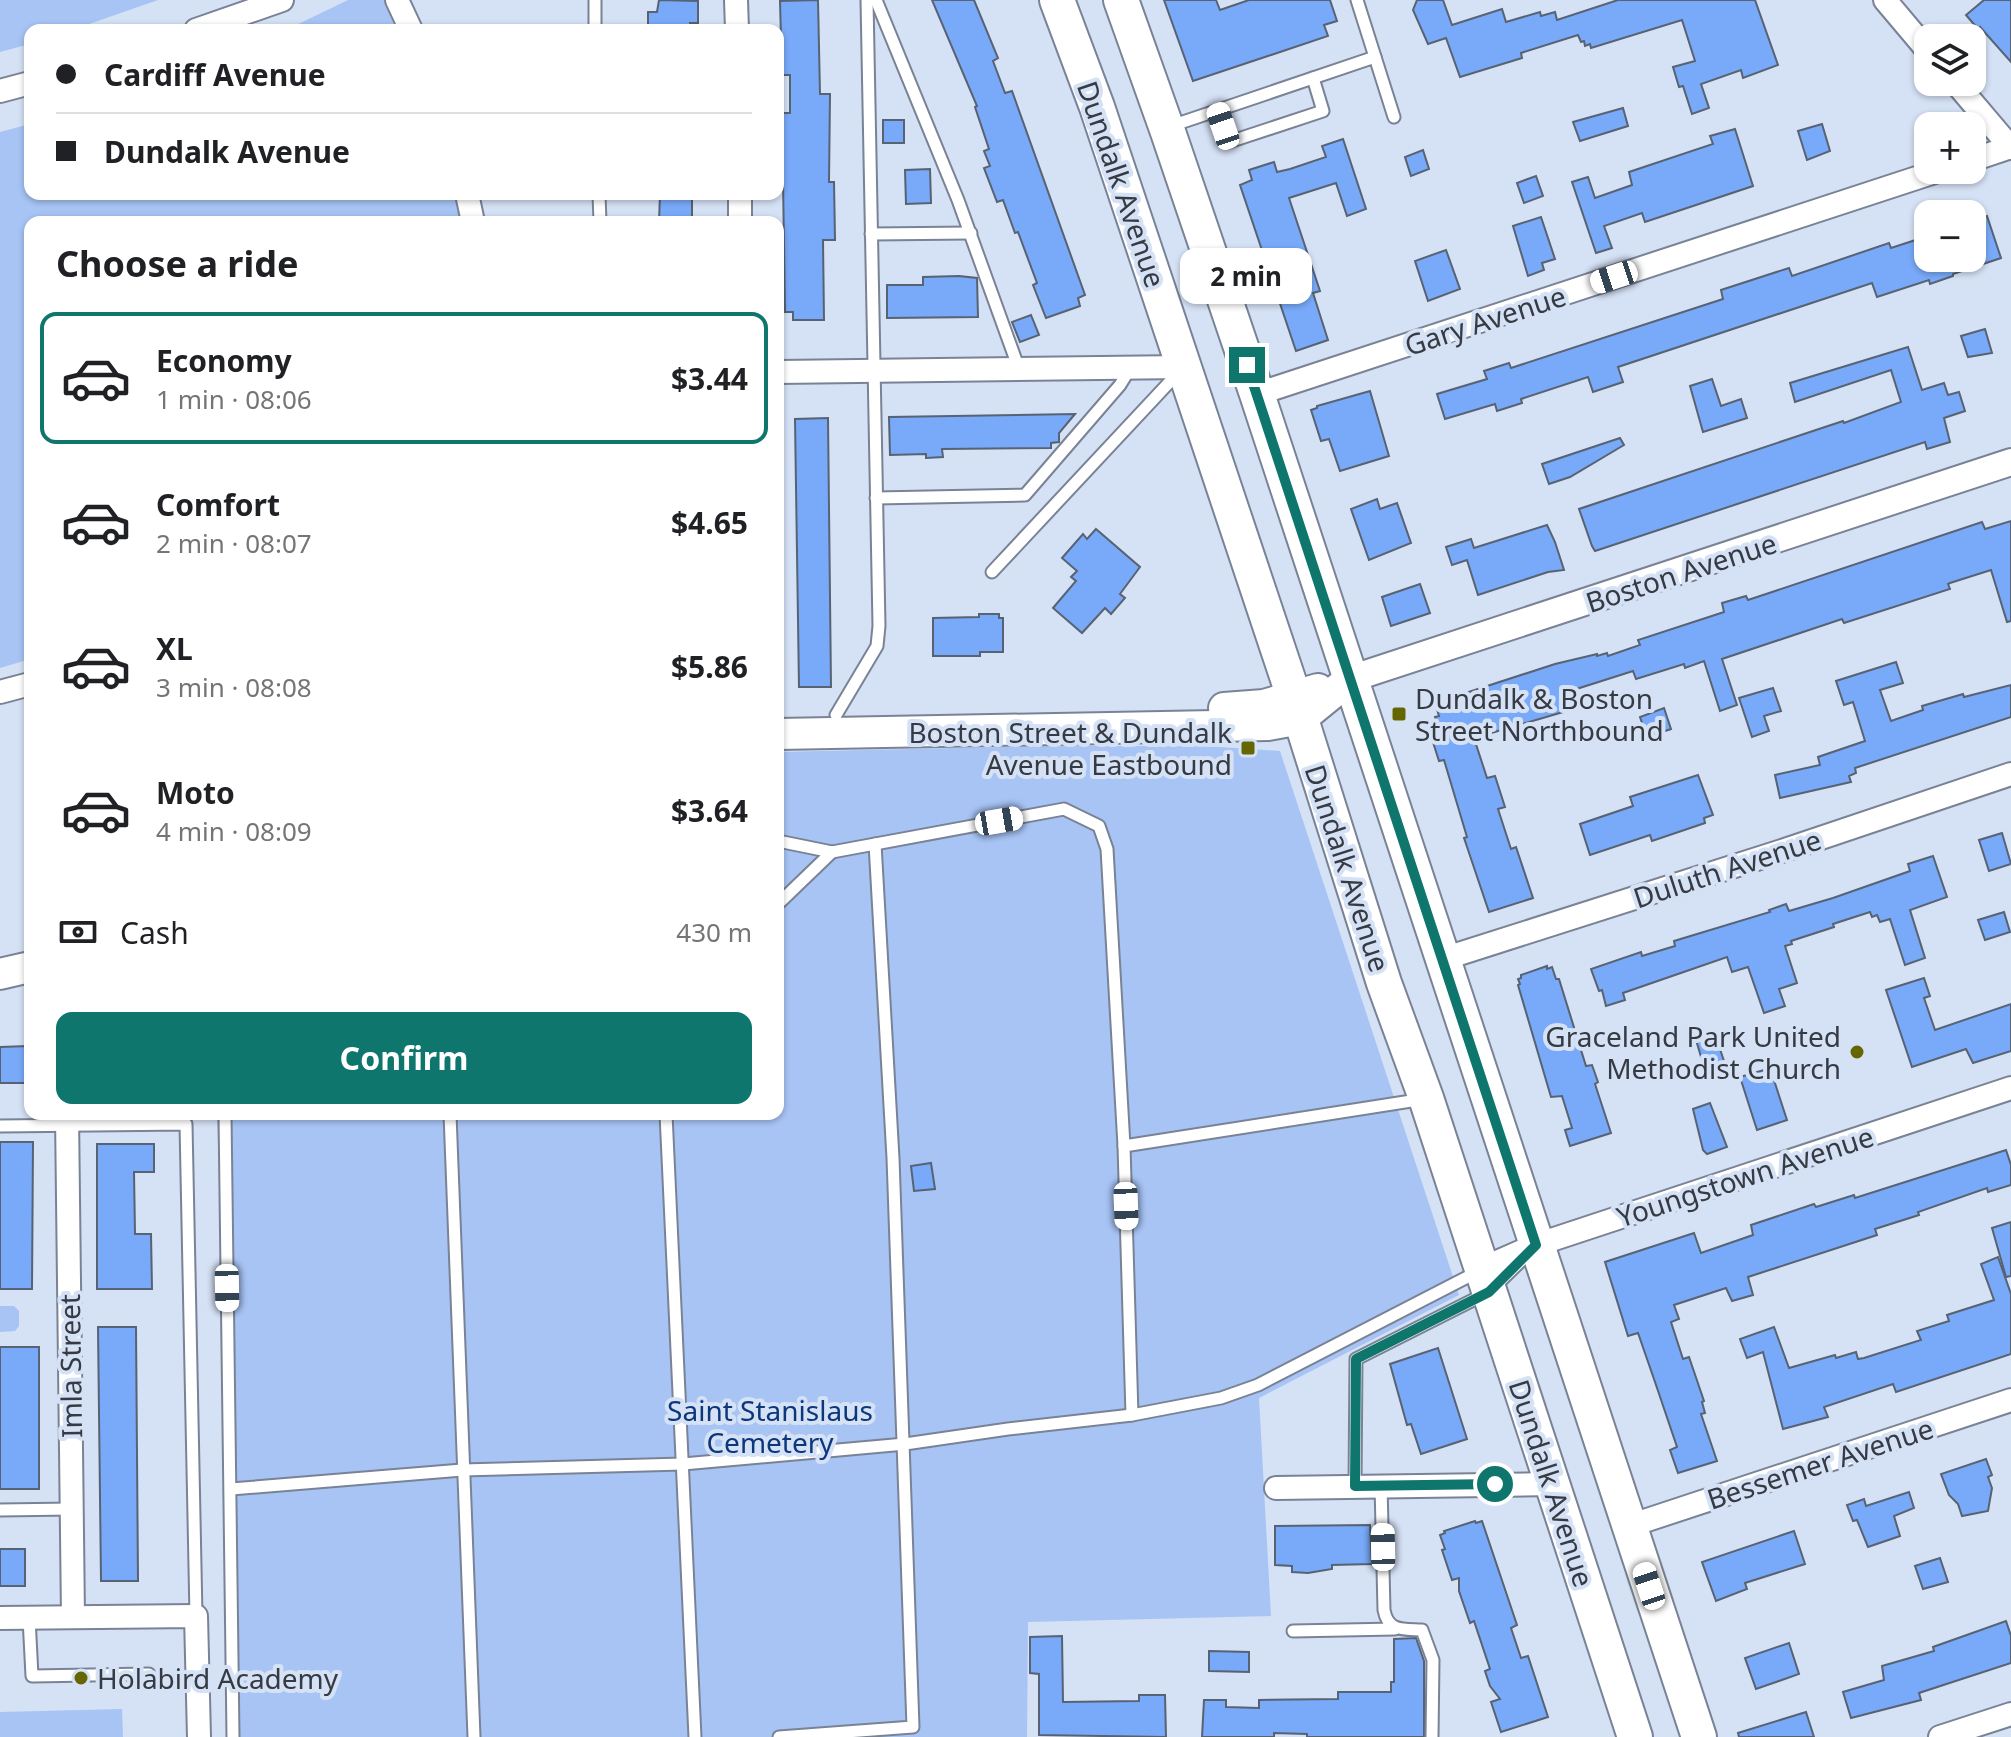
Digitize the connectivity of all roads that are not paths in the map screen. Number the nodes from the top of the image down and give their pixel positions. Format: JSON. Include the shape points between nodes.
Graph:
{"nodes":[{"id":1,"x":282,"y":0,"type":"edge"},
{"id":2,"x":397,"y":0,"type":"edge"},
{"id":3,"x":595,"y":0,"type":"edge"},
{"id":4,"x":736,"y":0,"type":"edge"},
{"id":5,"x":867,"y":0,"type":"edge"},
{"id":6,"x":876,"y":0,"type":"edge"},
{"id":7,"x":1057,"y":0,"type":"edge"},
{"id":8,"x":1121,"y":0,"type":"edge"},
{"id":9,"x":1357,"y":0,"type":"edge"},
{"id":10,"x":1885,"y":0,"type":"edge"},
{"id":11,"x":213,"y":24,"type":"edge"},
{"id":12,"x":408,"y":24,"type":"edge"},
{"id":13,"x":595,"y":24,"type":"edge"},
{"id":14,"x":737,"y":24,"type":"edge"},
{"id":15,"x":1914,"y":34,"type":"edge"},
{"id":16,"x":1375,"y":57,"type":"junction"},
{"id":17,"x":1313,"y":78,"type":"junction"},
{"id":18,"x":24,"y":85,"type":"edge"},
{"id":19,"x":0,"y":91,"type":"edge"},
{"id":20,"x":1967,"y":96,"type":"edge"},
{"id":21,"x":1218,"y":110,"type":"junction"},
{"id":22,"x":1394,"y":117,"type":"dead end"},
{"id":23,"x":1167,"y":128,"type":"junction"},
{"id":24,"x":2011,"y":148,"type":"edge"},
{"id":25,"x":1986,"y":156,"type":"edge"},
{"id":26,"x":1914,"y":179,"type":"edge"},
{"id":27,"x":971,"y":233,"type":"junction"},
{"id":28,"x":871,"y":234,"type":"junction"},
{"id":29,"x":1131,"y":367,"type":"junction"},
{"id":30,"x":1184,"y":367,"type":"junction"},
{"id":31,"x":1019,"y":369,"type":"junction"},
{"id":32,"x":874,"y":370,"type":"junction"},
{"id":33,"x":784,"y":372,"type":"edge"},
{"id":34,"x":1257,"y":394,"type":"junction"},
{"id":35,"x":2011,"y":462,"type":"edge"},
{"id":36,"x":876,"y":498,"type":"junction"},
{"id":37,"x":992,"y":572,"type":"dead end"},
{"id":38,"x":1350,"y":679,"type":"junction"},
{"id":39,"x":24,"y":686,"type":"edge"},
{"id":40,"x":0,"y":692,"type":"edge"},
{"id":41,"x":1298,"y":708,"type":"junction"},
{"id":42,"x":836,"y":715,"type":"junction"},
{"id":43,"x":784,"y":717,"type":"edge"},
{"id":44,"x":784,"y":734,"type":"edge"},
{"id":45,"x":2011,"y":774,"type":"edge"},
{"id":46,"x":784,"y":842,"type":"edge"},
{"id":47,"x":875,"y":844,"type":"junction"},
{"id":48,"x":832,"y":852,"type":"junction"},
{"id":49,"x":784,"y":898,"type":"edge"},
{"id":50,"x":1443,"y":959,"type":"junction"},
{"id":51,"x":24,"y":968,"type":"edge"},
{"id":52,"x":0,"y":974,"type":"edge"},
{"id":53,"x":24,"y":985,"type":"edge"},
{"id":54,"x":0,"y":990,"type":"edge"},
{"id":55,"x":2011,"y":1088,"type":"edge"},
{"id":56,"x":1426,"y":1098,"type":"junction"},
{"id":57,"x":57,"y":1120,"type":"edge"},
{"id":58,"x":67,"y":1120,"type":"edge"},
{"id":59,"x":91,"y":1120,"type":"edge"},
{"id":60,"x":225,"y":1120,"type":"edge"},
{"id":61,"x":450,"y":1120,"type":"edge"},
{"id":62,"x":666,"y":1120,"type":"edge"},
{"id":63,"x":0,"y":1126,"type":"edge"},
{"id":64,"x":1124,"y":1146,"type":"junction"},
{"id":65,"x":1536,"y":1245,"type":"junction"},
{"id":66,"x":1485,"y":1281,"type":"junction"},
{"id":67,"x":2011,"y":1400,"type":"edge"},
{"id":68,"x":1132,"y":1415,"type":"junction"},
{"id":69,"x":905,"y":1444,"type":"junction"},
{"id":70,"x":683,"y":1464,"type":"junction"},
{"id":71,"x":462,"y":1470,"type":"junction"},
{"id":72,"x":1552,"y":1484,"type":"junction"},
{"id":73,"x":1381,"y":1485,"type":"junction"},
{"id":74,"x":1355,"y":1486,"type":"junction"},
{"id":75,"x":1276,"y":1488,"type":"dead end"},
{"id":76,"x":231,"y":1489,"type":"junction"},
{"id":77,"x":72,"y":1509,"type":"junction"},
{"id":78,"x":0,"y":1510,"type":"edge"},
{"id":79,"x":1629,"y":1526,"type":"junction"},
{"id":80,"x":196,"y":1616,"type":"junction"},
{"id":81,"x":73,"y":1617,"type":"junction"},
{"id":82,"x":0,"y":1618,"type":"edge"},
{"id":83,"x":29,"y":1618,"type":"junction"},
{"id":84,"x":1395,"y":1629,"type":"junction"},
{"id":85,"x":1293,"y":1631,"type":"dead end"},
{"id":86,"x":149,"y":1674,"type":"dead end"},
{"id":87,"x":2011,"y":1714,"type":"edge"},
{"id":88,"x":914,"y":1732,"type":"edge"},
{"id":89,"x":199,"y":1737,"type":"edge"},
{"id":90,"x":233,"y":1737,"type":"edge"},
{"id":91,"x":474,"y":1737,"type":"edge"},
{"id":92,"x":695,"y":1737,"type":"edge"},
{"id":93,"x":779,"y":1737,"type":"edge"},
{"id":94,"x":1432,"y":1737,"type":"edge"},
{"id":95,"x":1635,"y":1737,"type":"edge"},
{"id":96,"x":1699,"y":1737,"type":"edge"},
{"id":97,"x":1940,"y":1737,"type":"edge"}],
"edges":[{"from":1,"to":11,"type":"street"},
{"from":2,"to":12,"type":"street"},
{"from":3,"to":13,"type":"lane"},
{"from":4,"to":14,"type":"street"},
{"from":5,"to":28,"type":"lane"},
{"from":6,"to":27,"type":"lane"},
{"from":7,"to":30,"type":"main road","name":"Dundalk Avenue"},
{"from":8,"to":23,"type":"main road"},
{"from":9,"to":16,"type":"lane"},
{"from":10,"to":15,"type":"street"},
{"from":16,"to":17,"type":"lane"},
{"from":16,"to":22,"type":"lane"},
{"from":17,"to":21,"type":"lane"},
{"from":17,"to":21,"type":"lane","via":[[1323,111],[1229,142]]},
{"from":18,"to":19,"type":"street"},
{"from":20,"to":24,"type":"street"},
{"from":21,"to":23,"type":"lane"},
{"from":23,"to":34,"type":"main road"},
{"from":24,"to":25,"type":"street"},
{"from":26,"to":34,"type":"street","name":"Gary Avenue"},
{"from":27,"to":28,"type":"lane"},
{"from":27,"to":31,"type":"lane"},
{"from":28,"to":32,"type":"lane"},
{"from":29,"to":30,"type":"street"},
{"from":29,"to":31,"type":"street"},
{"from":29,"to":36,"type":"lane","via":[[1025,495]]},
{"from":30,"to":37,"type":"lane"},
{"from":30,"to":41,"type":"main road","name":"Dundalk Avenue"},
{"from":31,"to":32,"type":"street"},
{"from":32,"to":33,"type":"street"},
{"from":32,"to":36,"type":"lane"},
{"from":34,"to":38,"type":"main road"},
{"from":35,"to":38,"type":"street","name":"Boston Avenue"},
{"from":36,"to":42,"type":"lane","via":[[877,646]]},
{"from":38,"to":41,"type":"main road"},
{"from":38,"to":50,"type":"main road"},
{"from":39,"to":40,"type":"street"},
{"from":41,"to":42,"type":"main road"},
{"from":41,"to":44,"type":"main road","via":[[1236,728]]},
{"from":41,"to":56,"type":"main road","name":"Dundalk Avenue","via":[[1384,983]]},
{"from":42,"to":43,"type":"main road"},
{"from":45,"to":50,"type":"street","name":"Duluth Avenue"},
{"from":46,"to":48,"type":"lane"},
{"from":47,"to":48,"type":"lane"},
{"from":47,"to":64,"type":"lane","via":[[1064,809],[1099,826],[1107,849]]},
{"from":47,"to":69,"type":"lane"},
{"from":48,"to":49,"type":"lane"},
{"from":50,"to":65,"type":"main road"},
{"from":51,"to":52,"type":"main road"},
{"from":53,"to":54,"type":"main road"},
{"from":55,"to":65,"type":"street","name":"Youngstown Avenue"},
{"from":56,"to":64,"type":"lane"},
{"from":56,"to":66,"type":"main road","name":"Dundalk Avenue"},
{"from":57,"to":63,"type":"lane"},
{"from":58,"to":77,"type":"street","name":"Imla Street"},
{"from":59,"to":80,"type":"lane","via":[[186,1124]]},
{"from":60,"to":76,"type":"lane"},
{"from":61,"to":71,"type":"lane"},
{"from":62,"to":70,"type":"lane"},
{"from":64,"to":68,"type":"lane"},
{"from":65,"to":66,"type":"street","name":"Youngstown Avenue"},
{"from":65,"to":79,"type":"main road"},
{"from":66,"to":68,"type":"lane","via":[[1258,1385],[1221,1398]]},
{"from":66,"to":72,"type":"main road","name":"Dundalk Avenue"},
{"from":66,"to":74,"type":"lane","via":[[1356,1359]]},
{"from":67,"to":79,"type":"street","name":"Bessemer Avenue"},
{"from":68,"to":69,"type":"lane"},
{"from":69,"to":70,"type":"lane"},
{"from":69,"to":88,"type":"lane"},
{"from":70,"to":71,"type":"lane"},
{"from":70,"to":92,"type":"lane"},
{"from":71,"to":76,"type":"lane"},
{"from":71,"to":91,"type":"lane"},
{"from":72,"to":73,"type":"street"},
{"from":72,"to":95,"type":"main road","name":"Dundalk Avenue"},
{"from":73,"to":74,"type":"street"},
{"from":73,"to":84,"type":"lane","via":[[1384,1610]]},
{"from":74,"to":75,"type":"street"},
{"from":76,"to":90,"type":"lane"},
{"from":77,"to":78,"type":"lane"},
{"from":77,"to":81,"type":"street","name":"Imla Street"},
{"from":79,"to":96,"type":"main road"},
{"from":80,"to":81,"type":"street"},
{"from":80,"to":89,"type":"street"},
{"from":81,"to":83,"type":"street"},
{"from":82,"to":83,"type":"street"},
{"from":83,"to":86,"type":"lane","via":[[32,1676]]},
{"from":84,"to":85,"type":"lane"},
{"from":84,"to":94,"type":"lane","via":[[1422,1630],[1433,1660]]},
{"from":87,"to":97,"type":"street"},
{"from":88,"to":93,"type":"lane"}]}
